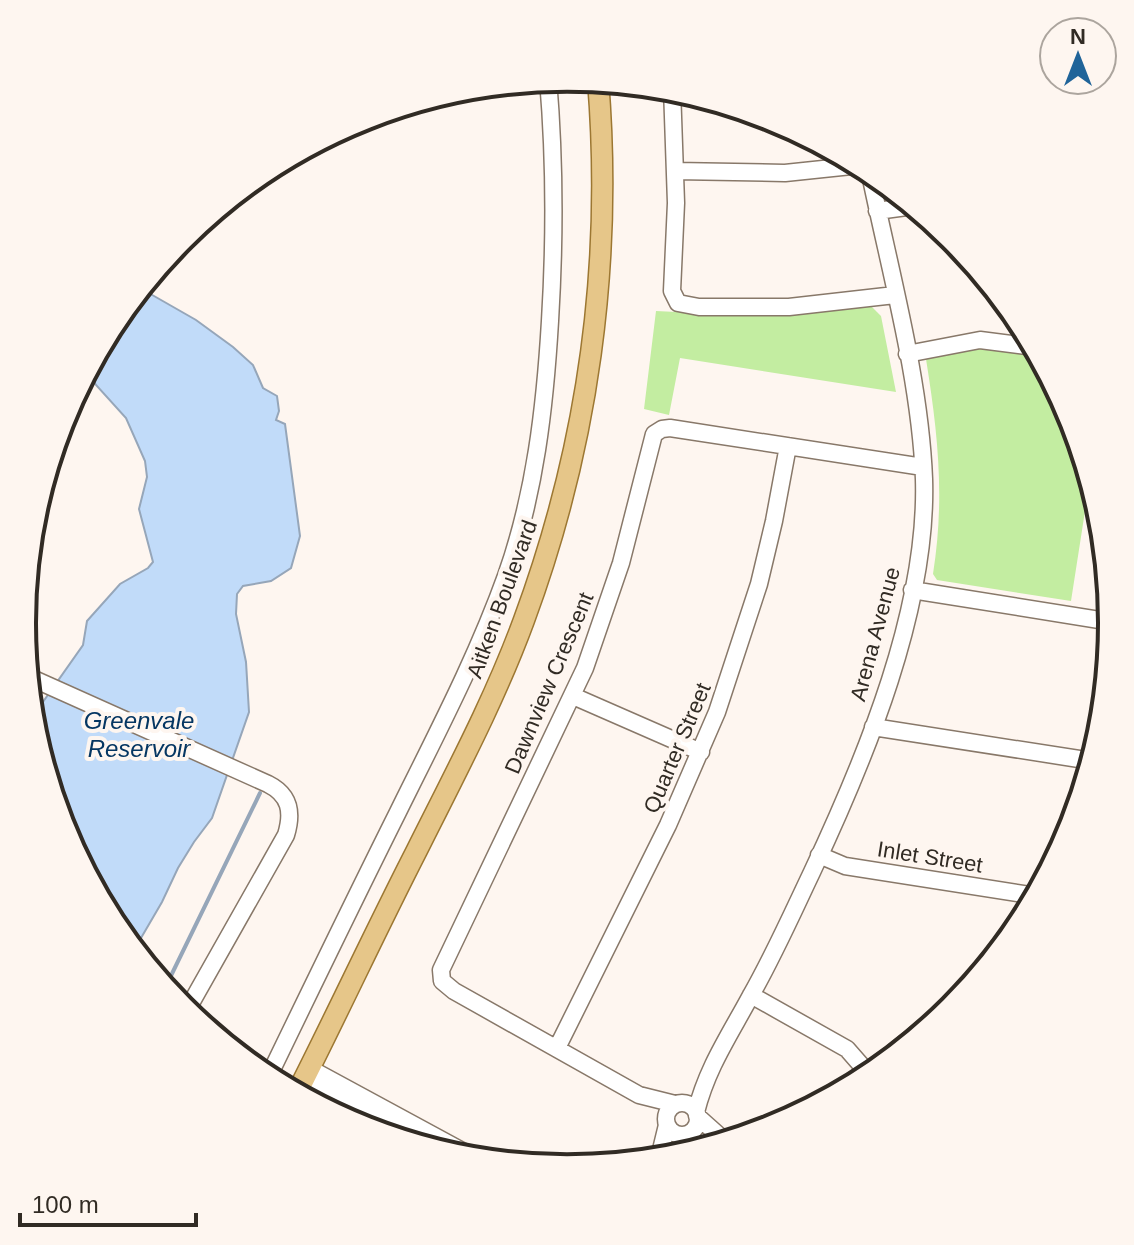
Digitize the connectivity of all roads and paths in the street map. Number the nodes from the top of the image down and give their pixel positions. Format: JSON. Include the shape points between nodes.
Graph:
{"nodes":[{"id":1,"x":549,"y":93,"type":"edge"},
{"id":2,"x":598,"y":93,"type":"edge"},
{"id":3,"x":673,"y":102,"type":"edge"},
{"id":4,"x":839,"y":167,"type":"edge"},
{"id":5,"x":675,"y":171,"type":"junction"},
{"id":6,"x":873,"y":189,"type":"edge"},
{"id":7,"x":899,"y":208,"type":"edge"},
{"id":8,"x":877,"y":211,"type":"junction"},
{"id":9,"x":895,"y":295,"type":"junction"},
{"id":10,"x":1020,"y":345,"type":"edge"},
{"id":11,"x":907,"y":354,"type":"junction"},
{"id":12,"x":788,"y":446,"type":"junction"},
{"id":13,"x":923,"y":467,"type":"junction"},
{"id":14,"x":912,"y":590,"type":"junction"},
{"id":15,"x":1098,"y":620,"type":"edge"},
{"id":16,"x":40,"y":682,"type":"edge"},
{"id":17,"x":573,"y":696,"type":"junction"},
{"id":18,"x":873,"y":727,"type":"junction"},
{"id":19,"x":701,"y":752,"type":"junction"},
{"id":20,"x":1080,"y":759,"type":"edge"},
{"id":21,"x":819,"y":855,"type":"junction"},
{"id":22,"x":1023,"y":894,"type":"edge"},
{"id":23,"x":751,"y":995,"type":"junction"},
{"id":24,"x":193,"y":999,"type":"edge"},
{"id":25,"x":557,"y":1048,"type":"junction"},
{"id":26,"x":274,"y":1065,"type":"edge"},
{"id":27,"x":861,"y":1065,"type":"edge"},
{"id":28,"x":705,"y":1078,"type":"junction"},
{"id":29,"x":303,"y":1081,"type":"edge"},
{"id":30,"x":639,"y":1095,"type":"junction"},
{"id":31,"x":677,"y":1103,"type":"junction"},
{"id":32,"x":366,"y":1114,"type":"edge"},
{"id":33,"x":697,"y":1114,"type":"junction"},
{"id":34,"x":666,"y":1123,"type":"junction"},
{"id":35,"x":411,"y":1129,"type":"edge"},
{"id":36,"x":714,"y":1132,"type":"edge"},
{"id":37,"x":686,"y":1134,"type":"junction"},
{"id":38,"x":698,"y":1137,"type":"edge"},
{"id":39,"x":678,"y":1141,"type":"edge"},
{"id":40,"x":662,"y":1144,"type":"edge"}],
"edges":[{"from":1,"to":26,"type":"street","via":[[555,235],[547,373],[537,455],[514,547],[449,708]]},
{"from":2,"to":29,"type":"main road","name":"Aitken Boulevard","via":[[602,190],[596,314],[581,414],[550,544],[505,669]]},
{"from":3,"to":5,"type":"street"},
{"from":4,"to":5,"type":"street","via":[[785,173]]},
{"from":5,"to":9,"type":"street","via":[[672,291],[678,303],[789,307]]},
{"from":6,"to":8,"type":"street","name":"Arena Avenue"},
{"from":7,"to":8,"type":"street"},
{"from":8,"to":9,"type":"street","name":"Arena Avenue"},
{"from":9,"to":11,"type":"street","name":"Arena Avenue"},
{"from":10,"to":11,"type":"street","via":[[980,340]]},
{"from":11,"to":13,"type":"street","name":"Arena Avenue"},
{"from":12,"to":13,"type":"street","name":"Dawnview Crescent"},
{"from":12,"to":17,"type":"street","name":"Dawnview Crescent","via":[[670,428],[654,434],[614,587]]},
{"from":12,"to":19,"type":"street","name":"Quarter Street","via":[[759,584]]},
{"from":13,"to":14,"type":"street","name":"Arena Avenue","via":[[922,530]]},
{"from":14,"to":15,"type":"street"},
{"from":14,"to":18,"type":"street","name":"Arena Avenue"},
{"from":16,"to":24,"type":"street","via":[[268,784],[288,802],[286,835]]},
{"from":17,"to":19,"type":"street"},
{"from":17,"to":25,"type":"street","name":"Dawnview Crescent","via":[[441,973],[448,987]]},
{"from":18,"to":20,"type":"street"},
{"from":18,"to":21,"type":"street","name":"Arena Avenue"},
{"from":19,"to":25,"type":"street","name":"Quarter Street"},
{"from":21,"to":22,"type":"street","name":"Inlet Street","via":[[845,866]]},
{"from":21,"to":23,"type":"street","name":"Arena Avenue"},
{"from":23,"to":27,"type":"street","via":[[847,1049]]},
{"from":23,"to":28,"type":"street","name":"Arena Avenue"},
{"from":25,"to":30,"type":"street","name":"Dawnview Crescent"},
{"from":28,"to":31,"type":"street","name":"Arena Avenue"},
{"from":28,"to":33,"type":"street","name":"Arena Avenue"},
{"from":29,"to":32,"type":"street"},
{"from":29,"to":35,"type":"street"},
{"from":30,"to":31,"type":"street","name":"Dawnview Crescent"},
{"from":30,"to":34,"type":"street","name":"Dawnview Crescent"},
{"from":31,"to":33,"type":"street","via":[[689,1104]]},
{"from":31,"to":34,"type":"street","via":[[668,1111]]},
{"from":33,"to":36,"type":"street"},
{"from":33,"to":37,"type":"street","via":[[696,1126]]},
{"from":34,"to":37,"type":"street","via":[[674,1132]]},
{"from":34,"to":40,"type":"street"},
{"from":37,"to":38,"type":"street"},
{"from":37,"to":39,"type":"street"}]}
